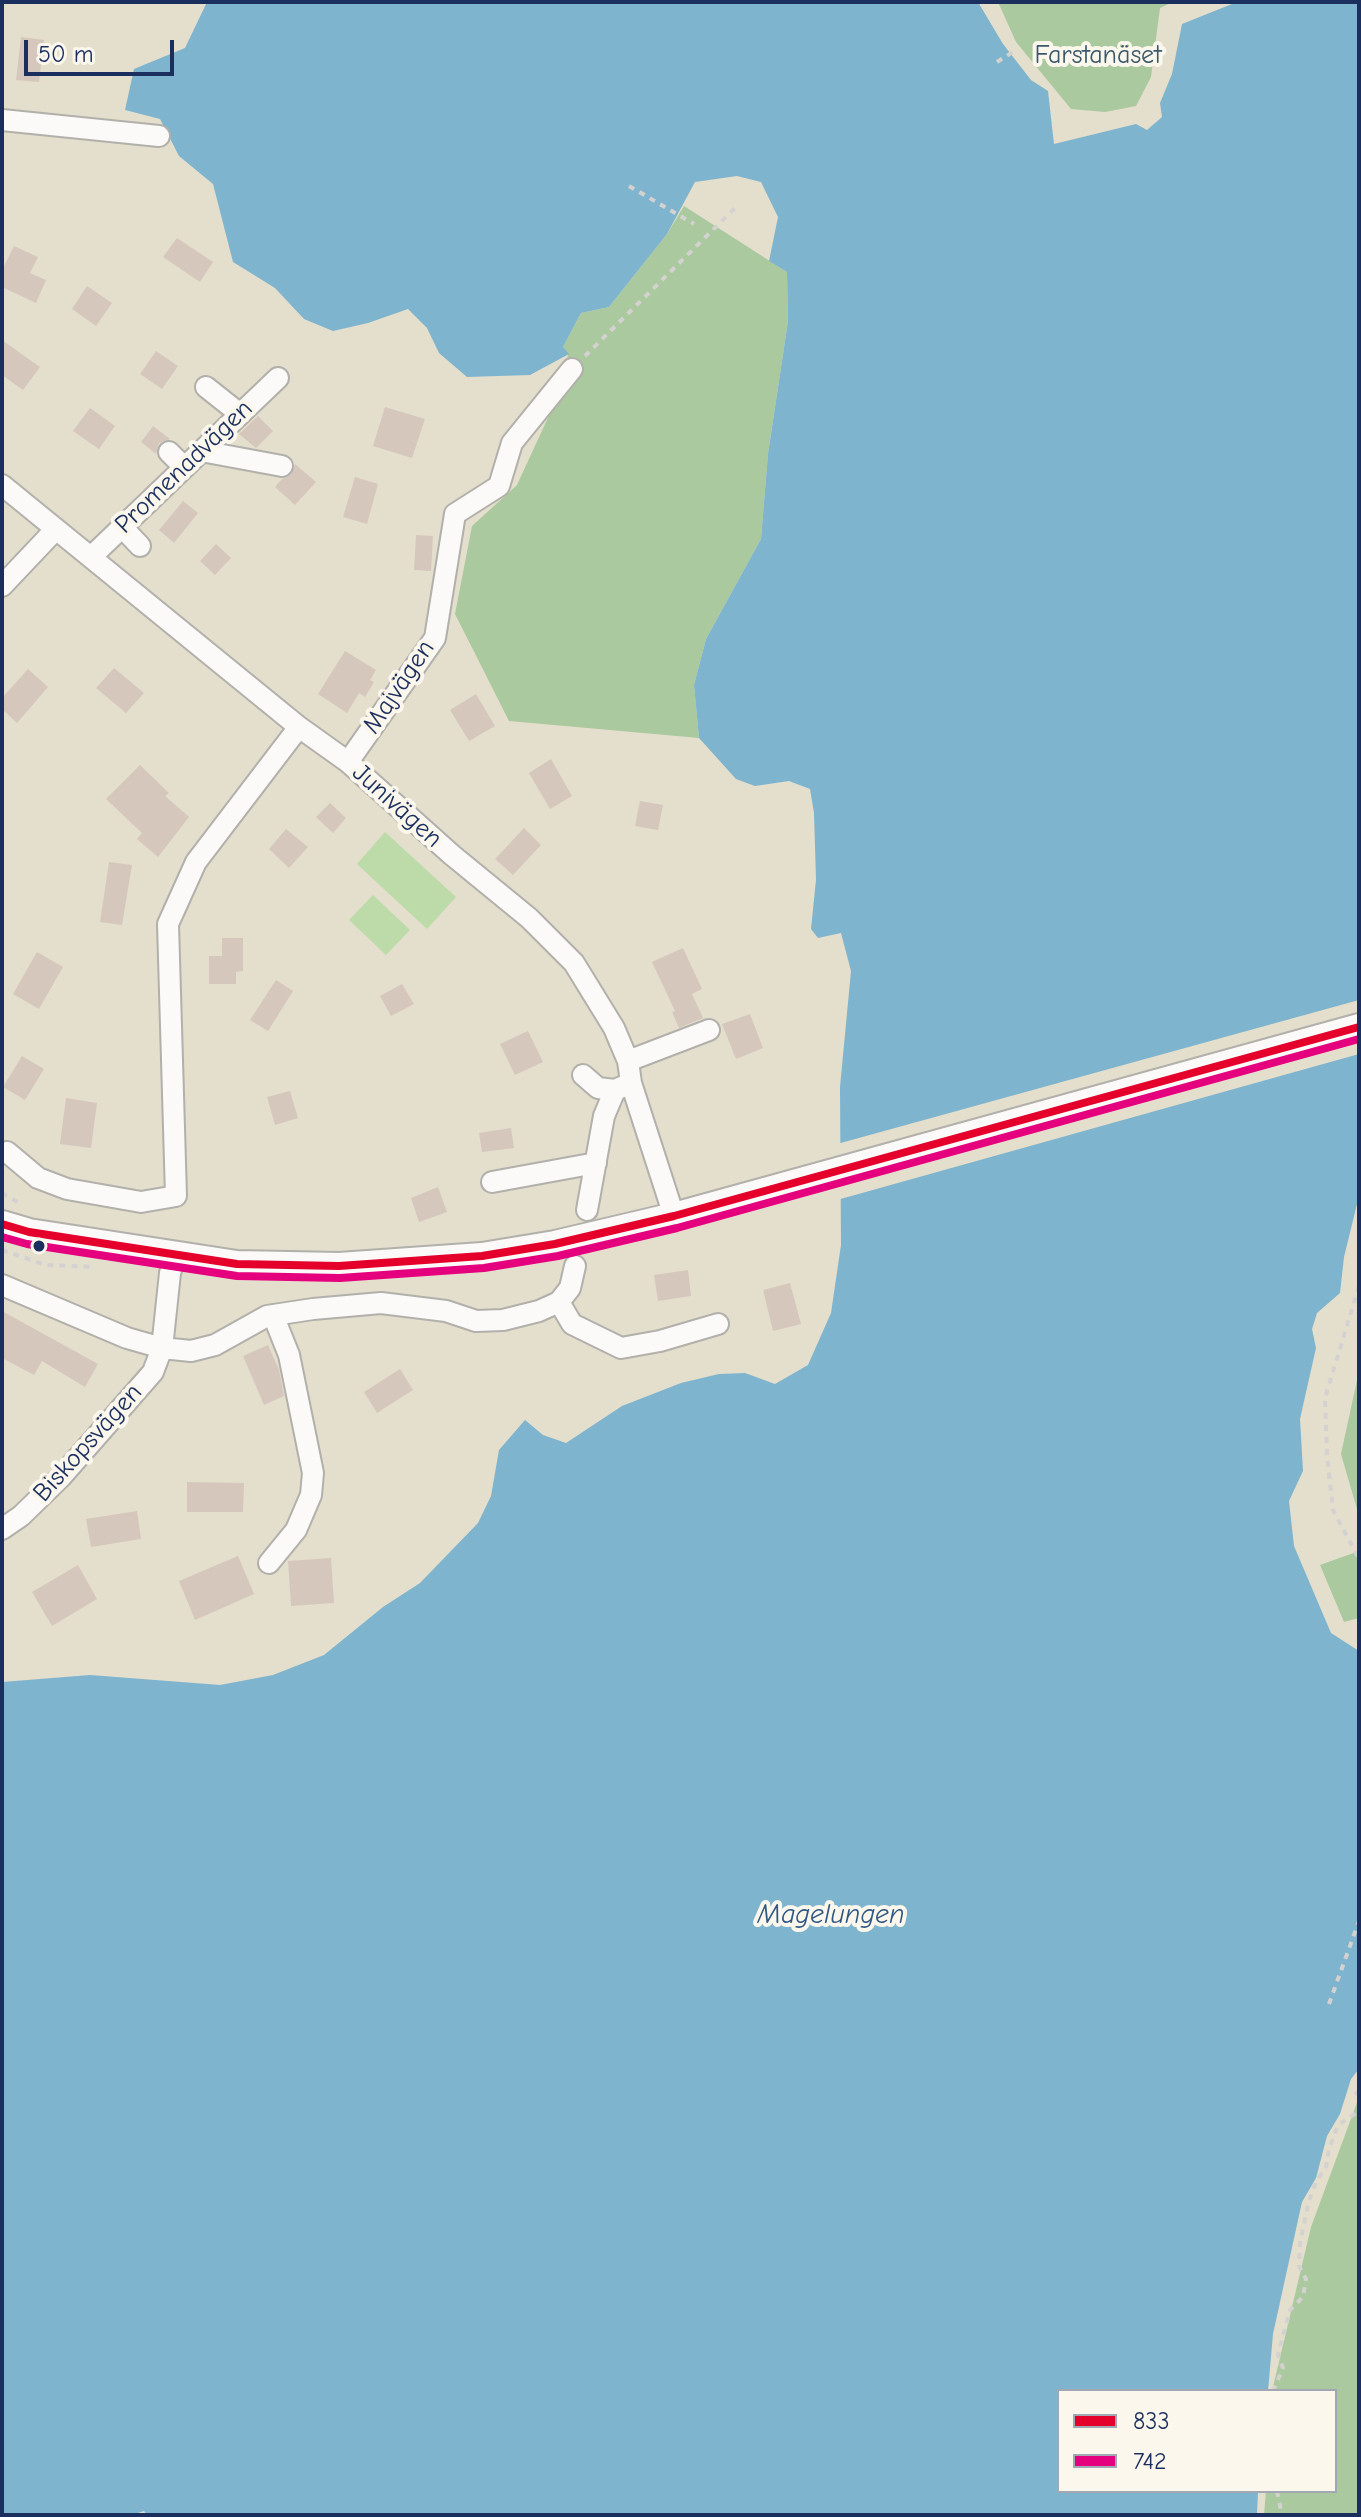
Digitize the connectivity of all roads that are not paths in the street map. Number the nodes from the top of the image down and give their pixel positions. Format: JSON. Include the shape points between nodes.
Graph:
{"nodes":[{"id":1,"x":2,"y":120,"type":"edge"},
{"id":2,"x":159,"y":136,"type":"dead end"},
{"id":3,"x":572,"y":369,"type":"road end"},
{"id":4,"x":278,"y":378,"type":"dead end"},
{"id":5,"x":206,"y":387,"type":"dead end"},
{"id":6,"x":240,"y":414,"type":"junction"},
{"id":7,"x":201,"y":451,"type":"junction"},
{"id":8,"x":169,"y":452,"type":"dead end"},
{"id":9,"x":282,"y":466,"type":"dead end"},
{"id":10,"x":184,"y":467,"type":"junction"},
{"id":11,"x":2,"y":485,"type":"edge"},
{"id":12,"x":121,"y":526,"type":"junction"},
{"id":13,"x":56,"y":529,"type":"junction"},
{"id":14,"x":140,"y":546,"type":"dead end"},
{"id":15,"x":92,"y":556,"type":"junction"},
{"id":16,"x":2,"y":586,"type":"edge"},
{"id":17,"x":299,"y":727,"type":"junction"},
{"id":18,"x":348,"y":762,"type":"junction"},
{"id":19,"x":1359,"y":1027,"type":"edge"},
{"id":20,"x":709,"y":1030,"type":"dead end"},
{"id":21,"x":628,"y":1061,"type":"junction"},
{"id":22,"x":583,"y":1075,"type":"dead end"},
{"id":23,"x":623,"y":1086,"type":"junction"},
{"id":24,"x":7,"y":1152,"type":"dead end"},
{"id":25,"x":596,"y":1163,"type":"junction"},
{"id":26,"x":492,"y":1182,"type":"dead end"},
{"id":27,"x":587,"y":1210,"type":"dead end"},
{"id":28,"x":674,"y":1216,"type":"junction"},
{"id":29,"x":2,"y":1224,"type":"edge"},
{"id":30,"x":176,"y":1256,"type":"junction"},
{"id":31,"x":575,"y":1266,"type":"dead end"},
{"id":32,"x":2,"y":1285,"type":"edge"},
{"id":33,"x":559,"y":1302,"type":"junction"},
{"id":34,"x":273,"y":1315,"type":"junction"},
{"id":35,"x":718,"y":1324,"type":"dead end"},
{"id":36,"x":162,"y":1348,"type":"junction"},
{"id":37,"x":2,"y":1529,"type":"edge"},
{"id":38,"x":269,"y":1563,"type":"dead end"}],
"edges":[{"from":1,"to":2,"type":"street"},
{"from":3,"to":18,"type":"street","name":"Majvägen","via":[[512,443],[499,486],[455,514],[435,638]]},
{"from":4,"to":6,"type":"street","name":"Promenadvägen"},
{"from":5,"to":6,"type":"street"},
{"from":6,"to":7,"type":"street","name":"Promenadvägen"},
{"from":7,"to":9,"type":"street"},
{"from":7,"to":10,"type":"street","name":"Promenadvägen"},
{"from":8,"to":10,"type":"street"},
{"from":10,"to":12,"type":"street","name":"Promenadvägen"},
{"from":11,"to":13,"type":"street","name":"Junivägen"},
{"from":12,"to":14,"type":"street"},
{"from":12,"to":15,"type":"street","name":"Promenadvägen"},
{"from":13,"to":15,"type":"street","name":"Junivägen"},
{"from":13,"to":16,"type":"street"},
{"from":15,"to":17,"type":"street","name":"Junivägen"},
{"from":17,"to":18,"type":"street","name":"Junivägen"},
{"from":17,"to":24,"type":"street","via":[[196,862],[168,924],[176,1196],[141,1202],[67,1189],[38,1178]]},
{"from":18,"to":21,"type":"street","name":"Junivägen","via":[[574,963]]},
{"from":19,"to":28,"type":"main road"},
{"from":20,"to":21,"type":"street"},
{"from":21,"to":23,"type":"street","name":"Junivägen"},
{"from":22,"to":23,"type":"street","via":[[598,1088]]},
{"from":23,"to":25,"type":"street","via":[[604,1116]]},
{"from":23,"to":28,"type":"street","name":"Junivägen"},
{"from":25,"to":26,"type":"street"},
{"from":25,"to":27,"type":"street"},
{"from":28,"to":30,"type":"main road","via":[[555,1244],[412,1263],[237,1264]]},
{"from":29,"to":30,"type":"main road"},
{"from":30,"to":36,"type":"street","name":"Biskopsvägen"},
{"from":31,"to":33,"type":"street","via":[[570,1288]]},
{"from":32,"to":36,"type":"street","name":"Biskopsvägen"},
{"from":33,"to":34,"type":"street","name":"Biskopsvägen","via":[[503,1320],[476,1321],[446,1311],[381,1303]]},
{"from":33,"to":35,"type":"street","via":[[572,1324],[621,1348]]},
{"from":34,"to":36,"type":"street","name":"Biskopsvägen","via":[[215,1345],[191,1351]]},
{"from":34,"to":38,"type":"street","via":[[289,1355],[313,1473],[311,1495],[296,1530]]},
{"from":36,"to":37,"type":"street","name":"Biskopsvägen","via":[[153,1372],[61,1477]]}]}
